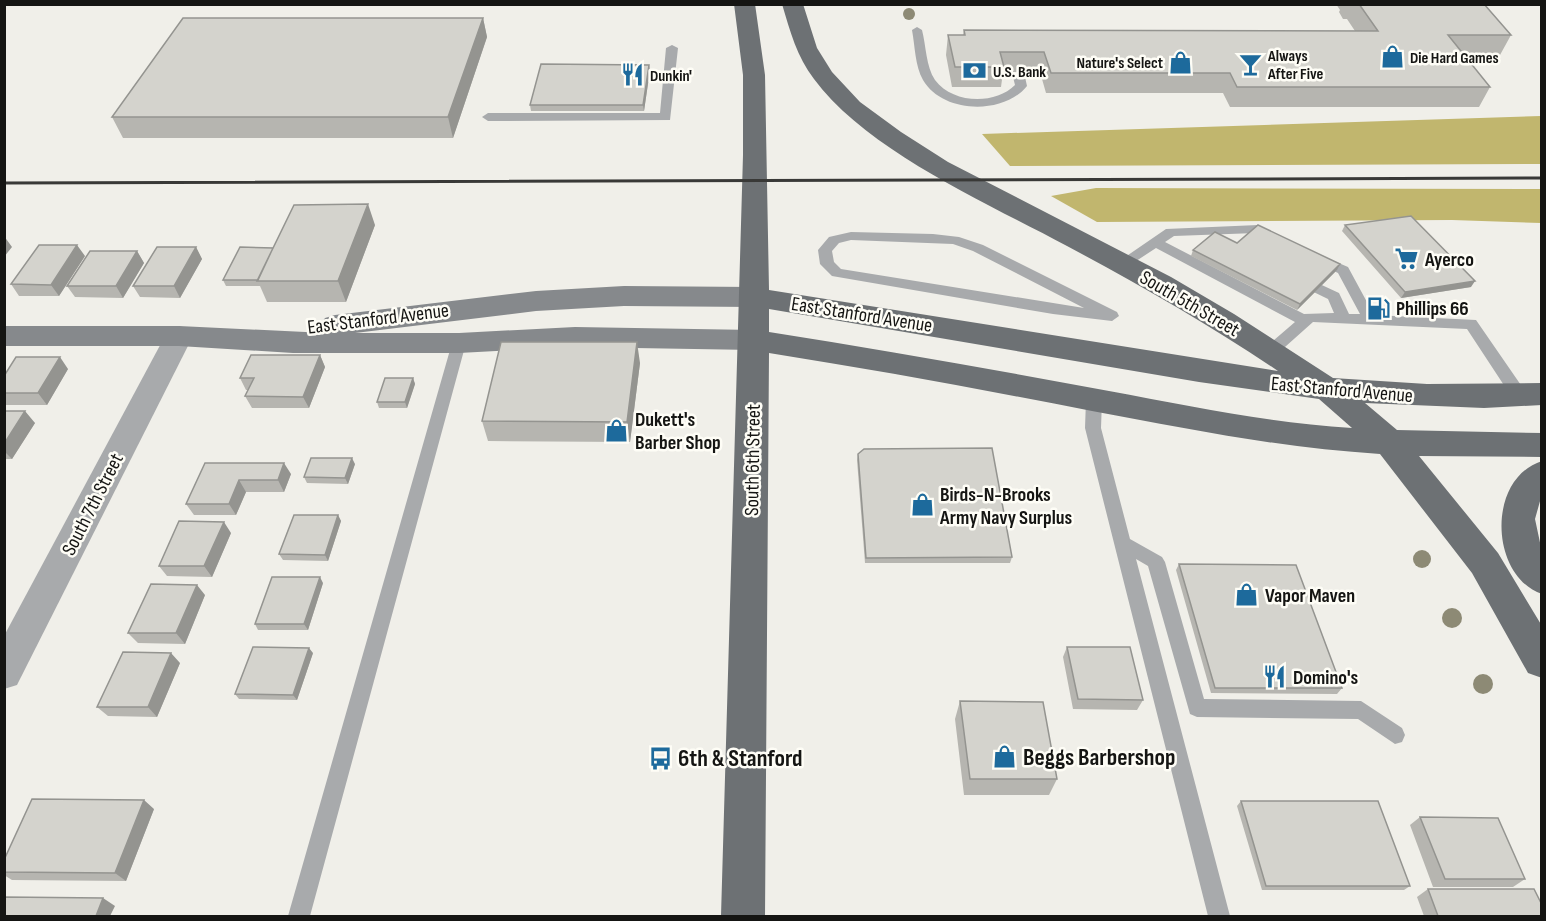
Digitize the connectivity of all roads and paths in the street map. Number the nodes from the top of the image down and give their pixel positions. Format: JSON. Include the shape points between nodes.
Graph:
{"nodes":[{"id":1,"x":744,"y":4,"type":"edge"},
{"id":2,"x":792,"y":4,"type":"edge"},
{"id":3,"x":918,"y":30,"type":"dead end"},
{"id":4,"x":672,"y":48,"type":"dead end"},
{"id":5,"x":1019,"y":77,"type":"edge"},
{"id":6,"x":488,"y":117,"type":"dead end"},
{"id":7,"x":1200,"y":231,"type":"junction"},
{"id":8,"x":1155,"y":242,"type":"junction"},
{"id":9,"x":1290,"y":245,"type":"edge"},
{"id":10,"x":1231,"y":246,"type":"edge"},
{"id":11,"x":1311,"y":255,"type":"edge"},
{"id":12,"x":1122,"y":264,"type":"junction"},
{"id":13,"x":1283,"y":271,"type":"edge"},
{"id":14,"x":754,"y":297,"type":"junction"},
{"id":15,"x":1112,"y":316,"type":"joint"},
{"id":16,"x":1344,"y":319,"type":"junction"},
{"id":17,"x":1370,"y":320,"type":"junction"},
{"id":18,"x":1306,"y":321,"type":"junction"},
{"id":19,"x":4,"y":336,"type":"edge"},
{"id":20,"x":179,"y":336,"type":"junction"},
{"id":21,"x":754,"y":340,"type":"junction"},
{"id":22,"x":459,"y":343,"type":"junction"},
{"id":23,"x":1271,"y":351,"type":"junction"},
{"id":24,"x":1329,"y":390,"type":"junction"},
{"id":25,"x":1530,"y":394,"type":"edge"},
{"id":26,"x":1094,"y":400,"type":"junction"},
{"id":27,"x":1389,"y":442,"type":"junction"},
{"id":28,"x":1542,"y":445,"type":"edge"},
{"id":29,"x":1542,"y":474,"type":"edge"},
{"id":30,"x":1122,"y":543,"type":"junction"},
{"id":31,"x":1542,"y":579,"type":"edge"},
{"id":32,"x":1542,"y":661,"type":"edge"},
{"id":33,"x":4,"y":673,"type":"edge"},
{"id":34,"x":1395,"y":735,"type":"dead end"},
{"id":35,"x":299,"y":916,"type":"edge"},
{"id":36,"x":743,"y":916,"type":"edge"},
{"id":37,"x":1219,"y":916,"type":"edge"}],
"edges":[{"from":1,"to":14,"type":"main road","name":"South 6th Street","via":[[754,75]]},
{"from":2,"to":12,"type":"main road","name":"South 5th Street","via":[[806,48],[823,76],[852,107],[939,167]]},
{"from":3,"to":5,"type":"lane","via":[[926,73],[932,84],[950,95],[973,102],[1000,102],[1014,96],[1021,86]]},
{"from":4,"to":6,"type":"lane","via":[[666,117]]},
{"from":7,"to":8,"type":"lane","via":[[1171,232]]},
{"from":7,"to":9,"type":"lane","via":[[1258,230]]},
{"from":7,"to":10,"type":"lane"},
{"from":8,"to":12,"type":"lane"},
{"from":8,"to":18,"type":"lane"},
{"from":11,"to":17,"type":"lane","via":[[1343,270]]},
{"from":12,"to":23,"type":"main road","name":"South 5th Street"},
{"from":13,"to":16,"type":"lane","via":[[1334,296]]},
{"from":14,"to":20,"type":"main road","name":"East Stanford Avenue","via":[[536,301],[354,323]]},
{"from":14,"to":21,"type":"main road","name":"South 6th Street"},
{"from":14,"to":24,"type":"main road","name":"East Stanford Avenue"},
{"from":15,"to":15,"type":"lane","via":[[837,273],[827,264],[825,250],[834,240],[851,236],[954,240],[1005,261]]},
{"from":16,"to":17,"type":"lane"},
{"from":16,"to":18,"type":"lane","via":[[1310,317]]},
{"from":17,"to":25,"type":"lane","via":[[1470,324]]},
{"from":18,"to":23,"type":"lane"},
{"from":19,"to":20,"type":"main road","name":"East Stanford Avenue"},
{"from":20,"to":22,"type":"main road","name":"East Stanford Avenue","via":[[293,343]]},
{"from":20,"to":33,"type":"street","name":"South 7th Street"},
{"from":21,"to":22,"type":"main road","name":"East Stanford Avenue","via":[[575,337]]},
{"from":21,"to":26,"type":"main road","name":"East Stanford Avenue"},
{"from":21,"to":36,"type":"main road","name":"South 6th Street"},
{"from":22,"to":35,"type":"lane"},
{"from":23,"to":24,"type":"main road","name":"South 5th Street"},
{"from":24,"to":25,"type":"main road","name":"East Stanford Avenue","via":[[1416,396]]},
{"from":24,"to":27,"type":"main road","name":"South 5th Street"},
{"from":26,"to":27,"type":"main road","name":"East Stanford Avenue","via":[[1316,438]]},
{"from":26,"to":30,"type":"lane","via":[[1092,428]]},
{"from":27,"to":28,"type":"main road","name":"East Stanford Avenue"},
{"from":27,"to":32,"type":"main road","name":"South 5th Street","via":[[1485,563]]},
{"from":29,"to":31,"type":"main road","via":[[1532,480],[1516,519],[1523,552]]},
{"from":30,"to":34,"type":"lane","via":[[1156,562],[1197,708],[1361,710]]},
{"from":30,"to":37,"type":"lane"}]}
